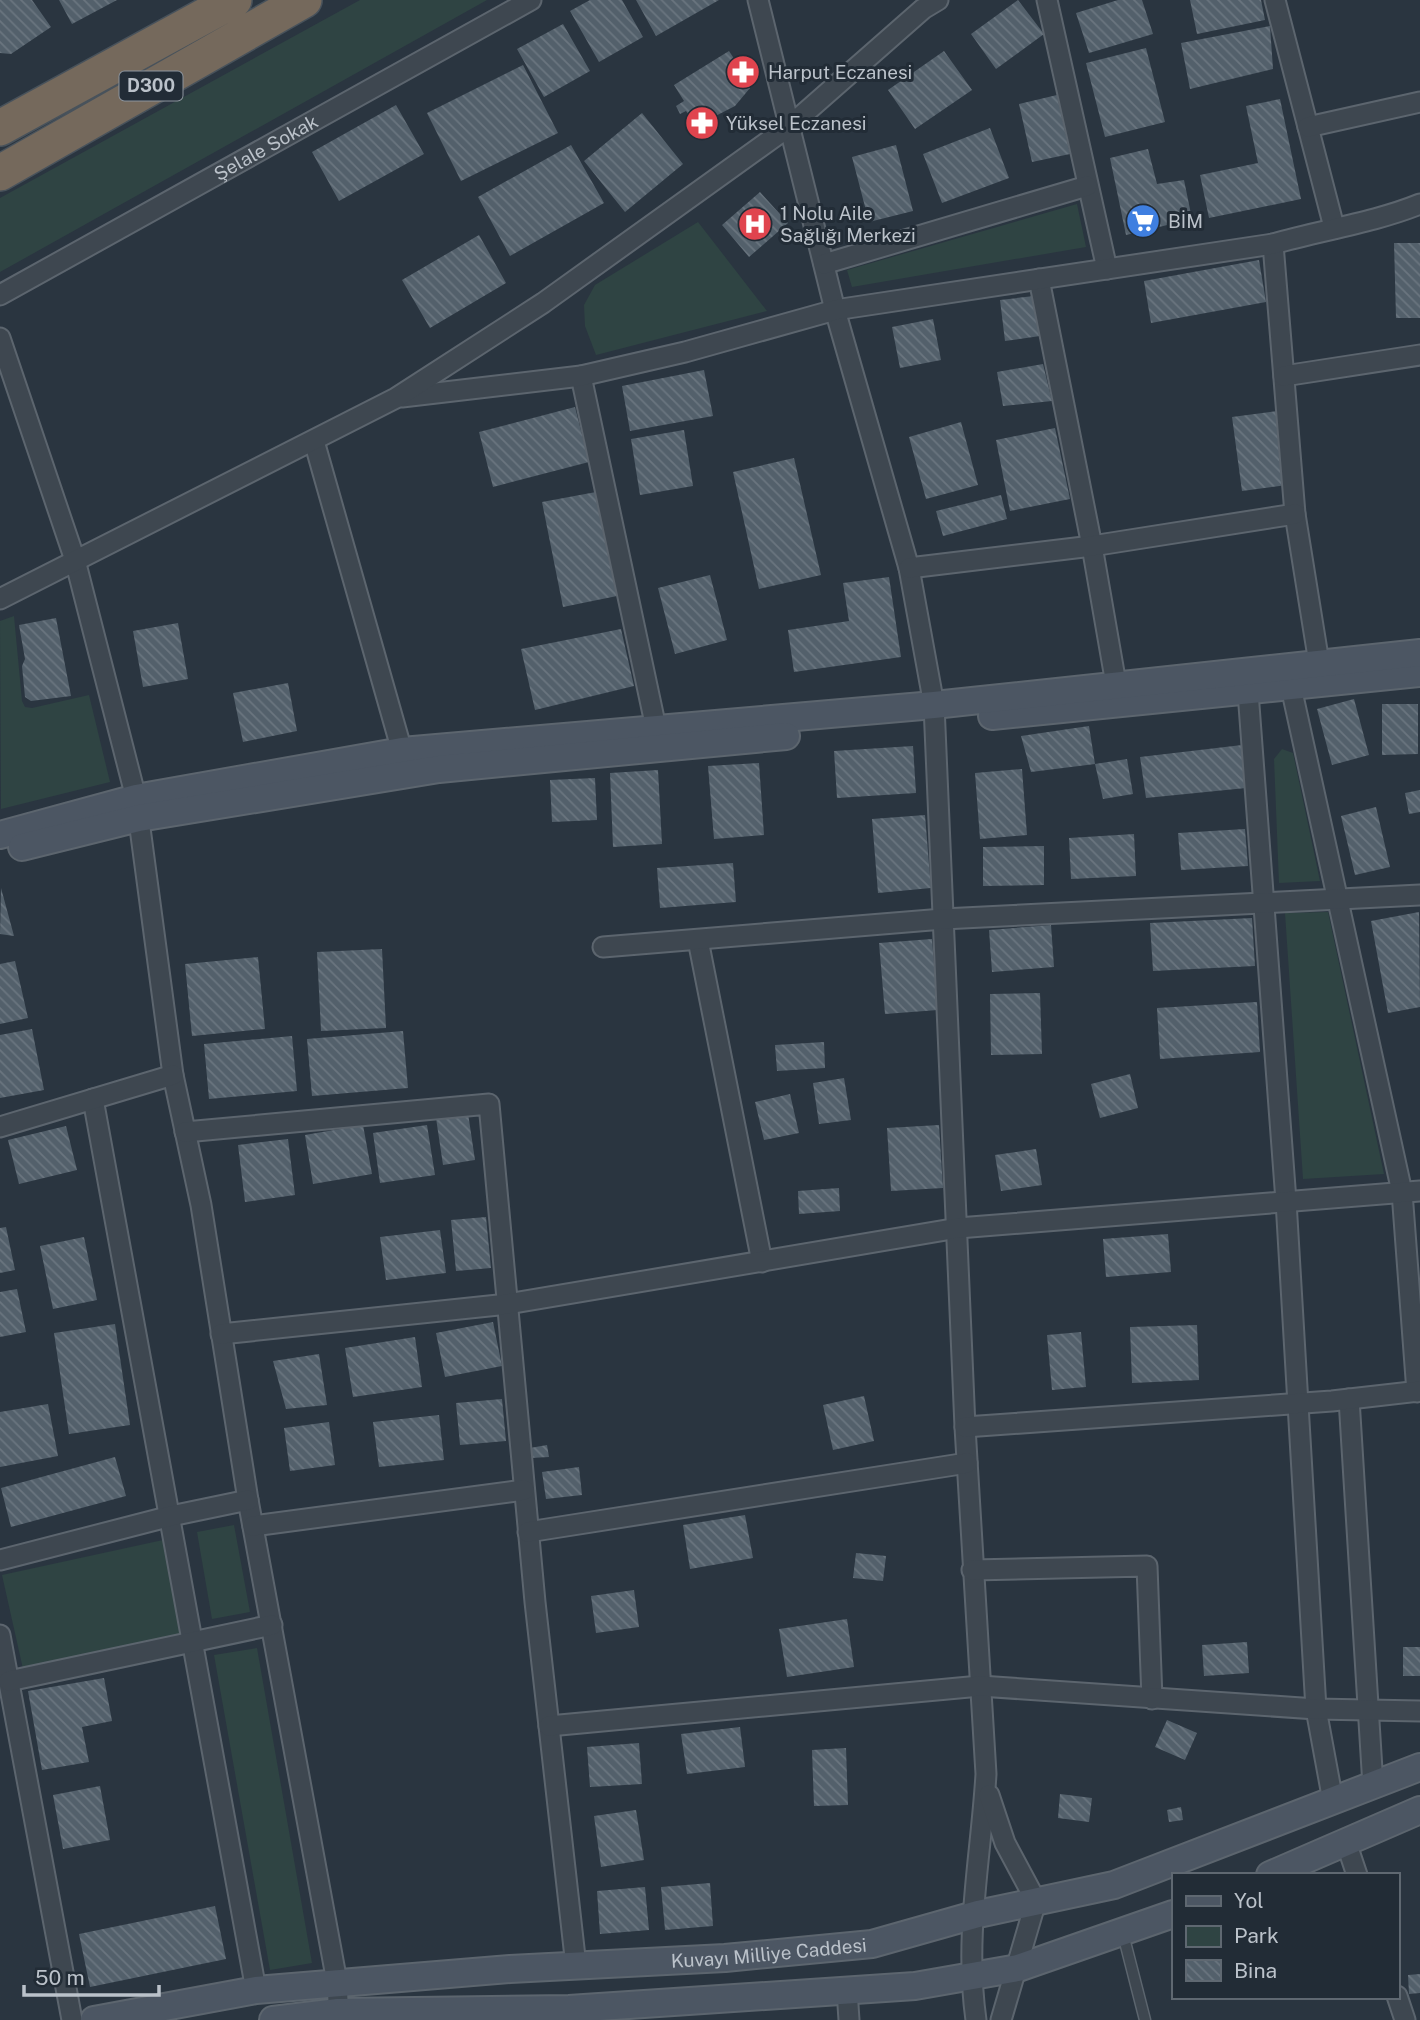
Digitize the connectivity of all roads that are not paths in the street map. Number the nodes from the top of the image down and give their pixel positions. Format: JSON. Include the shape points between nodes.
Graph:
{"nodes":[{"id":1,"x":304,"y":0,"type":"edge"},
{"id":2,"x":531,"y":0,"type":"edge"},
{"id":3,"x":758,"y":0,"type":"edge"},
{"id":4,"x":938,"y":0,"type":"edge"},
{"id":5,"x":1047,"y":0,"type":"edge"},
{"id":6,"x":1275,"y":0,"type":"edge"},
{"id":7,"x":210,"y":5,"type":"edge"},
{"id":8,"x":1420,"y":102,"type":"edge"},
{"id":9,"x":791,"y":125,"type":"junction"},
{"id":10,"x":0,"y":128,"type":"edge"},
{"id":11,"x":1308,"y":128,"type":"junction"},
{"id":12,"x":0,"y":173,"type":"edge"},
{"id":13,"x":1087,"y":186,"type":"junction"},
{"id":14,"x":1420,"y":204,"type":"edge"},
{"id":15,"x":1334,"y":227,"type":"junction"},
{"id":16,"x":1273,"y":244,"type":"junction"},
{"id":17,"x":824,"y":264,"type":"junction"},
{"id":18,"x":1107,"y":269,"type":"junction"},
{"id":19,"x":1039,"y":279,"type":"junction"},
{"id":20,"x":0,"y":295,"type":"edge"},
{"id":21,"x":835,"y":310,"type":"junction"},
{"id":22,"x":0,"y":338,"type":"edge"},
{"id":23,"x":1420,"y":355,"type":"edge"},
{"id":24,"x":581,"y":376,"type":"junction"},
{"id":25,"x":1284,"y":376,"type":"junction"},
{"id":26,"x":396,"y":398,"type":"junction"},
{"id":27,"x":314,"y":441,"type":"junction"},
{"id":28,"x":1295,"y":514,"type":"junction"},
{"id":29,"x":1092,"y":546,"type":"junction"},
{"id":30,"x":75,"y":560,"type":"junction"},
{"id":31,"x":909,"y":568,"type":"junction"},
{"id":32,"x":0,"y":599,"type":"edge"},
{"id":33,"x":1420,"y":653,"type":"edge"},
{"id":34,"x":1319,"y":663,"type":"junction"},
{"id":35,"x":1420,"y":673,"type":"edge"},
{"id":36,"x":1115,"y":684,"type":"junction"},
{"id":37,"x":1291,"y":687,"type":"junction"},
{"id":38,"x":1248,"y":692,"type":"junction"},
{"id":39,"x":935,"y":713,"type":"junction"},
{"id":40,"x":656,"y":728,"type":"junction"},
{"id":41,"x":402,"y":751,"type":"junction"},
{"id":42,"x":138,"y":808,"type":"junction"},
{"id":43,"x":0,"y":835,"type":"edge"},
{"id":44,"x":0,"y":853,"type":"edge"},
{"id":45,"x":1420,"y":895,"type":"edge"},
{"id":46,"x":1335,"y":899,"type":"junction"},
{"id":47,"x":1264,"y":905,"type":"junction"},
{"id":48,"x":943,"y":919,"type":"junction"},
{"id":49,"x":698,"y":940,"type":"junction"},
{"id":50,"x":603,"y":947,"type":"dead end"},
{"id":51,"x":173,"y":1075,"type":"junction"},
{"id":52,"x":93,"y":1099,"type":"junction"},
{"id":53,"x":0,"y":1126,"type":"edge"},
{"id":54,"x":185,"y":1132,"type":"junction"},
{"id":55,"x":1411,"y":1192,"type":"edge"},
{"id":56,"x":1286,"y":1201,"type":"junction"},
{"id":57,"x":958,"y":1228,"type":"junction"},
{"id":58,"x":762,"y":1262,"type":"junction"},
{"id":59,"x":508,"y":1304,"type":"junction"},
{"id":60,"x":221,"y":1334,"type":"junction"},
{"id":61,"x":1418,"y":1391,"type":"edge"},
{"id":62,"x":1349,"y":1399,"type":"junction"},
{"id":63,"x":1296,"y":1404,"type":"junction"},
{"id":64,"x":965,"y":1427,"type":"junction"},
{"id":65,"x":967,"y":1463,"type":"junction"},
{"id":66,"x":524,"y":1490,"type":"junction"},
{"id":67,"x":248,"y":1500,"type":"junction"},
{"id":68,"x":171,"y":1516,"type":"junction"},
{"id":69,"x":253,"y":1525,"type":"junction"},
{"id":70,"x":528,"y":1532,"type":"junction"},
{"id":71,"x":0,"y":1560,"type":"edge"},
{"id":72,"x":972,"y":1570,"type":"junction"},
{"id":73,"x":272,"y":1625,"type":"junction"},
{"id":74,"x":0,"y":1635,"type":"edge"},
{"id":75,"x":194,"y":1643,"type":"junction"},
{"id":76,"x":9,"y":1681,"type":"junction"},
{"id":77,"x":980,"y":1686,"type":"junction"},
{"id":78,"x":1152,"y":1699,"type":"junction"},
{"id":79,"x":1316,"y":1709,"type":"junction"},
{"id":80,"x":1368,"y":1710,"type":"junction"},
{"id":81,"x":1420,"y":1711,"type":"edge"},
{"id":82,"x":549,"y":1726,"type":"junction"},
{"id":83,"x":1420,"y":1767,"type":"edge"},
{"id":84,"x":985,"y":1782,"type":"junction"},
{"id":85,"x":1373,"y":1786,"type":"junction"},
{"id":86,"x":1333,"y":1801,"type":"junction"},
{"id":87,"x":1420,"y":1810,"type":"edge"},
{"id":88,"x":1346,"y":1842,"type":"junction"},
{"id":89,"x":1275,"y":1873,"type":"edge"},
{"id":90,"x":1356,"y":1873,"type":"edge"},
{"id":91,"x":1036,"y":1901,"type":"junction"},
{"id":92,"x":1172,"y":1914,"type":"edge"},
{"id":93,"x":971,"y":1916,"type":"junction"},
{"id":94,"x":1123,"y":1934,"type":"junction"},
{"id":95,"x":576,"y":1966,"type":"junction"},
{"id":96,"x":1018,"y":1968,"type":"junction"},
{"id":97,"x":970,"y":1975,"type":"junction"},
{"id":98,"x":337,"y":1982,"type":"junction"},
{"id":99,"x":256,"y":1990,"type":"junction"},
{"id":100,"x":848,"y":1990,"type":"junction"},
{"id":101,"x":1398,"y":1999,"type":"edge"},
{"id":102,"x":583,"y":2014,"type":"edge"},
{"id":103,"x":338,"y":2016,"type":"edge"},
{"id":104,"x":72,"y":2020,"type":"edge"},
{"id":105,"x":94,"y":2020,"type":"edge"},
{"id":106,"x":273,"y":2020,"type":"edge"},
{"id":107,"x":849,"y":2020,"type":"edge"},
{"id":108,"x":976,"y":2020,"type":"edge"},
{"id":109,"x":1001,"y":2020,"type":"edge"},
{"id":110,"x":1145,"y":2020,"type":"edge"},
{"id":111,"x":1405,"y":2020,"type":"edge"}],
"edges":[{"from":1,"to":12,"type":"highway","number":"D300"},
{"from":2,"to":20,"type":"street","name":"Şelale Sokak"},
{"from":3,"to":9,"type":"street"},
{"from":4,"to":9,"type":"street"},
{"from":5,"to":13,"type":"street"},
{"from":6,"to":11,"type":"street"},
{"from":7,"to":10,"type":"highway","number":"D300"},
{"from":8,"to":11,"type":"street"},
{"from":9,"to":17,"type":"street"},
{"from":9,"to":26,"type":"street","via":[[543,303]]},
{"from":11,"to":15,"type":"street"},
{"from":13,"to":17,"type":"street"},
{"from":13,"to":18,"type":"street"},
{"from":14,"to":15,"type":"street","via":[[1397,214]]},
{"from":15,"to":16,"type":"street"},
{"from":16,"to":18,"type":"street"},
{"from":16,"to":25,"type":"street"},
{"from":17,"to":21,"type":"street"},
{"from":18,"to":19,"type":"street"},
{"from":19,"to":21,"type":"street"},
{"from":19,"to":29,"type":"street"},
{"from":21,"to":24,"type":"street"},
{"from":21,"to":31,"type":"street"},
{"from":22,"to":30,"type":"street"},
{"from":23,"to":25,"type":"street"},
{"from":24,"to":26,"type":"street"},
{"from":24,"to":40,"type":"street"},
{"from":25,"to":28,"type":"street"},
{"from":26,"to":27,"type":"street"},
{"from":27,"to":30,"type":"street"},
{"from":27,"to":41,"type":"street"},
{"from":28,"to":29,"type":"street"},
{"from":28,"to":34,"type":"street"},
{"from":29,"to":31,"type":"street"},
{"from":29,"to":36,"type":"street"},
{"from":30,"to":32,"type":"street"},
{"from":30,"to":42,"type":"street"},
{"from":31,"to":39,"type":"street"},
{"from":33,"to":34,"type":"street"},
{"from":34,"to":36,"type":"street"},
{"from":35,"to":37,"type":"street"},
{"from":36,"to":39,"type":"street"},
{"from":37,"to":38,"type":"street"},
{"from":37,"to":46,"type":"street"},
{"from":38,"to":39,"type":"street"},
{"from":38,"to":47,"type":"street"},
{"from":39,"to":40,"type":"street"},
{"from":39,"to":42,"type":"street"},
{"from":39,"to":48,"type":"street"},
{"from":40,"to":41,"type":"street"},
{"from":41,"to":42,"type":"street"},
{"from":42,"to":43,"type":"street"},
{"from":42,"to":44,"type":"street"},
{"from":42,"to":51,"type":"street"},
{"from":45,"to":46,"type":"street"},
{"from":46,"to":47,"type":"street"},
{"from":46,"to":55,"type":"street"},
{"from":47,"to":48,"type":"street"},
{"from":47,"to":56,"type":"street"},
{"from":48,"to":49,"type":"street"},
{"from":48,"to":57,"type":"street"},
{"from":49,"to":50,"type":"street"},
{"from":49,"to":58,"type":"street"},
{"from":51,"to":52,"type":"street"},
{"from":51,"to":54,"type":"street"},
{"from":52,"to":53,"type":"street"},
{"from":52,"to":68,"type":"street"},
{"from":54,"to":59,"type":"street","via":[[489,1104]]},
{"from":54,"to":60,"type":"street"},
{"from":55,"to":56,"type":"street"},
{"from":55,"to":61,"type":"street"},
{"from":56,"to":57,"type":"street"},
{"from":56,"to":63,"type":"street"},
{"from":57,"to":58,"type":"street"},
{"from":57,"to":64,"type":"street"},
{"from":58,"to":59,"type":"street"},
{"from":59,"to":60,"type":"street"},
{"from":59,"to":66,"type":"street"},
{"from":60,"to":67,"type":"street"},
{"from":61,"to":62,"type":"street"},
{"from":62,"to":63,"type":"street"},
{"from":62,"to":80,"type":"street"},
{"from":63,"to":64,"type":"street"},
{"from":63,"to":79,"type":"street"},
{"from":64,"to":65,"type":"street"},
{"from":65,"to":70,"type":"street"},
{"from":65,"to":72,"type":"street"},
{"from":66,"to":69,"type":"street"},
{"from":66,"to":70,"type":"street"},
{"from":67,"to":68,"type":"street"},
{"from":67,"to":69,"type":"street"},
{"from":68,"to":71,"type":"street"},
{"from":68,"to":75,"type":"street"},
{"from":69,"to":73,"type":"street"},
{"from":70,"to":82,"type":"street"},
{"from":72,"to":77,"type":"street"},
{"from":72,"to":78,"type":"street","via":[[1147,1566]]},
{"from":73,"to":75,"type":"street"},
{"from":73,"to":98,"type":"street"},
{"from":74,"to":76,"type":"street"},
{"from":75,"to":76,"type":"street"},
{"from":75,"to":99,"type":"street"},
{"from":76,"to":104,"type":"street"},
{"from":77,"to":78,"type":"street"},
{"from":77,"to":82,"type":"street"},
{"from":77,"to":84,"type":"street"},
{"from":78,"to":79,"type":"street"},
{"from":79,"to":80,"type":"street"},
{"from":79,"to":86,"type":"street"},
{"from":80,"to":81,"type":"street"},
{"from":80,"to":85,"type":"street"},
{"from":82,"to":95,"type":"street"},
{"from":83,"to":85,"type":"street","name":"Kuvayı Milliye Caddesi"},
{"from":84,"to":91,"type":"street","via":[[1005,1843]]},
{"from":84,"to":93,"type":"street"},
{"from":85,"to":86,"type":"street","name":"Kuvayı Milliye Caddesi"},
{"from":86,"to":91,"type":"street","name":"Kuvayı Milliye Caddesi","via":[[1114,1885]]},
{"from":87,"to":88,"type":"street"},
{"from":88,"to":89,"type":"street"},
{"from":88,"to":90,"type":"street"},
{"from":91,"to":93,"type":"street","name":"Kuvayı Milliye Caddesi"},
{"from":91,"to":96,"type":"street"},
{"from":92,"to":94,"type":"street"},
{"from":93,"to":95,"type":"street","name":"Kuvayı Milliye Caddesi","via":[[872,1944]]},
{"from":93,"to":97,"type":"street"},
{"from":94,"to":96,"type":"street"},
{"from":94,"to":110,"type":"lane"},
{"from":95,"to":98,"type":"street","name":"Kuvayı Milliye Caddesi"},
{"from":96,"to":97,"type":"street"},
{"from":96,"to":109,"type":"street"},
{"from":97,"to":100,"type":"street","via":[[915,1986]]},
{"from":97,"to":108,"type":"street"},
{"from":98,"to":99,"type":"street","name":"Kuvayı Milliye Caddesi"},
{"from":98,"to":103,"type":"street"},
{"from":99,"to":105,"type":"street","name":"Kuvayı Milliye Caddesi"},
{"from":100,"to":102,"type":"street"},
{"from":100,"to":107,"type":"street"},
{"from":101,"to":111,"type":"street"},
{"from":102,"to":103,"type":"street"},
{"from":103,"to":106,"type":"street"}]}
